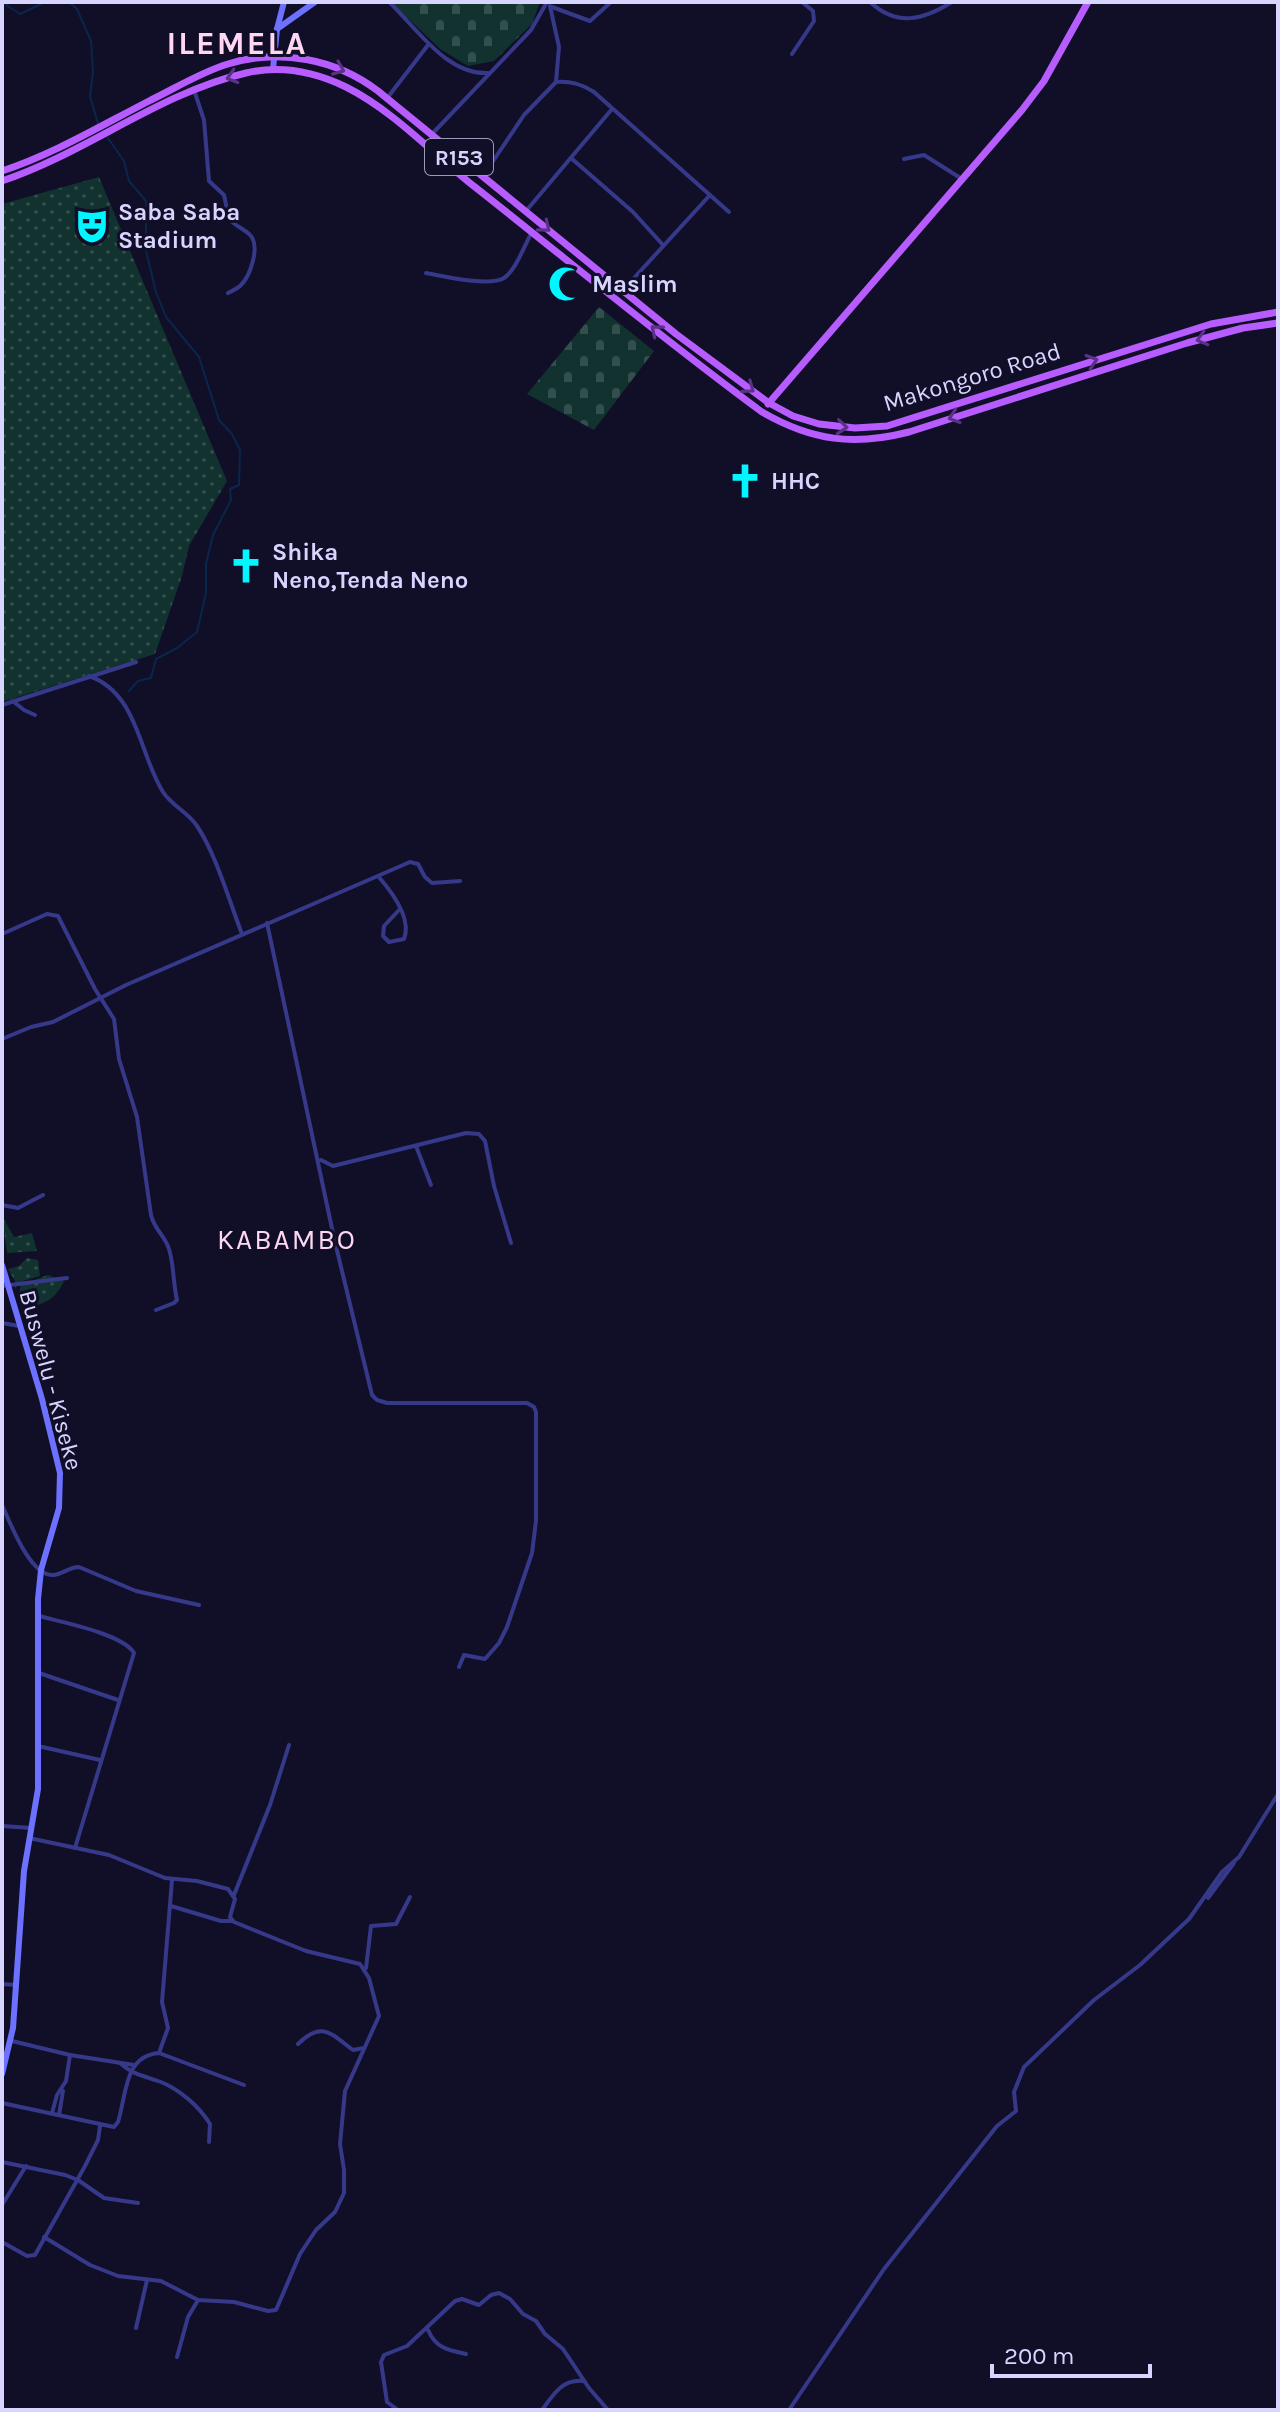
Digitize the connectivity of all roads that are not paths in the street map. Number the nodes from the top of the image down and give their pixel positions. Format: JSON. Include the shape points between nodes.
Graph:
{"nodes":[{"id":1,"x":284,"y":2,"type":"edge"},
{"id":2,"x":315,"y":2,"type":"edge"},
{"id":3,"x":389,"y":2,"type":"edge"},
{"id":4,"x":611,"y":2,"type":"edge"},
{"id":5,"x":802,"y":2,"type":"edge"},
{"id":6,"x":870,"y":2,"type":"edge"},
{"id":7,"x":952,"y":2,"type":"edge"},
{"id":8,"x":1088,"y":2,"type":"edge"},
{"id":9,"x":548,"y":4,"type":"edge"},
{"id":10,"x":277,"y":29,"type":"junction"},
{"id":11,"x":428,"y":45,"type":"junction"},
{"id":12,"x":792,"y":54,"type":"dead end"},
{"id":13,"x":274,"y":57,"type":"junction"},
{"id":14,"x":273,"y":69,"type":"junction"},
{"id":15,"x":488,"y":73,"type":"junction"},
{"id":16,"x":556,"y":82,"type":"junction"},
{"id":17,"x":194,"y":90,"type":"junction"},
{"id":18,"x":388,"y":98,"type":"junction"},
{"id":19,"x":612,"y":109,"type":"junction"},
{"id":20,"x":432,"y":134,"type":"junction"},
{"id":21,"x":571,"y":158,"type":"junction"},
{"id":22,"x":904,"y":159,"type":"dead end"},
{"id":23,"x":2,"y":171,"type":"edge"},
{"id":24,"x":483,"y":176,"type":"junction"},
{"id":25,"x":962,"y":179,"type":"junction"},
{"id":26,"x":2,"y":181,"type":"edge"},
{"id":27,"x":710,"y":195,"type":"junction"},
{"id":28,"x":526,"y":211,"type":"junction"},
{"id":29,"x":729,"y":212,"type":"dead end"},
{"id":30,"x":533,"y":232,"type":"junction"},
{"id":31,"x":663,"y":245,"type":"junction"},
{"id":32,"x":426,"y":273,"type":"dead end"},
{"id":33,"x":623,"y":290,"type":"junction"},
{"id":34,"x":228,"y":293,"type":"dead end"},
{"id":35,"x":1278,"y":312,"type":"edge"},
{"id":36,"x":1278,"y":323,"type":"edge"},
{"id":37,"x":769,"y":403,"type":"junction"},
{"id":38,"x":762,"y":412,"type":"junction"},
{"id":39,"x":136,"y":662,"type":"dead end"},
{"id":40,"x":89,"y":676,"type":"junction"},
{"id":41,"x":14,"y":702,"type":"junction"},
{"id":42,"x":2,"y":705,"type":"edge"},
{"id":43,"x":35,"y":715,"type":"dead end"},
{"id":44,"x":378,"y":876,"type":"junction"},
{"id":45,"x":460,"y":881,"type":"dead end"},
{"id":46,"x":400,"y":909,"type":"junction"},
{"id":47,"x":267,"y":923,"type":"junction"},
{"id":48,"x":2,"y":934,"type":"edge"},
{"id":49,"x":242,"y":934,"type":"junction"},
{"id":50,"x":99,"y":997,"type":"junction"},
{"id":51,"x":2,"y":1039,"type":"edge"},
{"id":52,"x":416,"y":1146,"type":"junction"},
{"id":53,"x":319,"y":1158,"type":"junction"},
{"id":54,"x":431,"y":1185,"type":"dead end"},
{"id":55,"x":43,"y":1195,"type":"dead end"},
{"id":56,"x":2,"y":1205,"type":"edge"},
{"id":57,"x":511,"y":1243,"type":"dead end"},
{"id":58,"x":2,"y":1265,"type":"edge"},
{"id":59,"x":67,"y":1278,"type":"dead end"},
{"id":60,"x":5,"y":1285,"type":"edge"},
{"id":61,"x":156,"y":1310,"type":"dead end"},
{"id":62,"x":2,"y":1323,"type":"edge"},
{"id":63,"x":19,"y":1326,"type":"junction"},
{"id":64,"x":2,"y":1505,"type":"edge"},
{"id":65,"x":41,"y":1570,"type":"junction"},
{"id":66,"x":199,"y":1605,"type":"dead end"},
{"id":67,"x":37,"y":1616,"type":"junction"},
{"id":68,"x":459,"y":1667,"type":"dead end"},
{"id":69,"x":37,"y":1672,"type":"junction"},
{"id":70,"x":118,"y":1700,"type":"junction"},
{"id":71,"x":289,"y":1745,"type":"dead end"},
{"id":72,"x":38,"y":1746,"type":"junction"},
{"id":73,"x":100,"y":1760,"type":"junction"},
{"id":74,"x":1278,"y":1794,"type":"edge"},
{"id":75,"x":2,"y":1826,"type":"edge"},
{"id":76,"x":31,"y":1828,"type":"junction"},
{"id":77,"x":29,"y":1838,"type":"junction"},
{"id":78,"x":75,"y":1848,"type":"junction"},
{"id":79,"x":172,"y":1880,"type":"junction"},
{"id":80,"x":234,"y":1895,"type":"junction"},
{"id":81,"x":410,"y":1897,"type":"dead end"},
{"id":82,"x":171,"y":1906,"type":"junction"},
{"id":83,"x":232,"y":1921,"type":"junction"},
{"id":84,"x":366,"y":1971,"type":"junction"},
{"id":85,"x":2,"y":1984,"type":"edge"},
{"id":86,"x":17,"y":1985,"type":"junction"},
{"id":87,"x":12,"y":2041,"type":"junction"},
{"id":88,"x":298,"y":2044,"type":"dead end"},
{"id":89,"x":365,"y":2047,"type":"junction"},
{"id":90,"x":159,"y":2053,"type":"junction"},
{"id":91,"x":70,"y":2055,"type":"junction"},
{"id":92,"x":120,"y":2063,"type":"junction"},
{"id":93,"x":134,"y":2065,"type":"junction"},
{"id":94,"x":131,"y":2073,"type":"junction"},
{"id":95,"x":2,"y":2074,"type":"edge"},
{"id":96,"x":244,"y":2085,"type":"dead end"},
{"id":97,"x":63,"y":2088,"type":"junction"},
{"id":98,"x":2,"y":2103,"type":"edge"},
{"id":99,"x":51,"y":2113,"type":"junction"},
{"id":100,"x":59,"y":2115,"type":"junction"},
{"id":101,"x":100,"y":2126,"type":"junction"},
{"id":102,"x":209,"y":2142,"type":"dead end"},
{"id":103,"x":2,"y":2162,"type":"edge"},
{"id":104,"x":26,"y":2166,"type":"junction"},
{"id":105,"x":78,"y":2180,"type":"junction"},
{"id":106,"x":138,"y":2203,"type":"dead end"},
{"id":107,"x":2,"y":2205,"type":"edge"},
{"id":108,"x":44,"y":2237,"type":"junction"},
{"id":109,"x":2,"y":2242,"type":"edge"},
{"id":110,"x":147,"y":2280,"type":"junction"},
{"id":111,"x":198,"y":2300,"type":"junction"},
{"id":112,"x":136,"y":2328,"type":"dead end"},
{"id":113,"x":428,"y":2330,"type":"junction"},
{"id":114,"x":466,"y":2354,"type":"dead end"},
{"id":115,"x":177,"y":2357,"type":"dead end"},
{"id":116,"x":585,"y":2381,"type":"junction"},
{"id":117,"x":398,"y":2410,"type":"edge"},
{"id":118,"x":542,"y":2410,"type":"edge"},
{"id":119,"x":608,"y":2410,"type":"edge"},
{"id":120,"x":789,"y":2410,"type":"edge"}],
"edges":[{"from":1,"to":10,"type":"main road"},
{"from":2,"to":10,"type":"main road"},
{"from":3,"to":11,"type":"street"},
{"from":4,"to":9,"type":"street","via":[[589,21]]},
{"from":5,"to":12,"type":"street","via":[[813,11],[814,21]]},
{"from":6,"to":7,"type":"street","via":[[901,19]]},
{"from":8,"to":25,"type":"main road","via":[[1044,81]]},
{"from":9,"to":15,"type":"street","via":[[531,30]]},
{"from":9,"to":16,"type":"street","via":[[559,47]]},
{"from":10,"to":13,"type":"main road"},
{"from":11,"to":15,"type":"street","via":[[468,70]]},
{"from":11,"to":18,"type":"street"},
{"from":13,"to":14,"type":"main road"},
{"from":13,"to":18,"type":"main road","name":"Makongoro Road","number":"R153","one_way":true,"via":[[331,65]]},
{"from":13,"to":23,"type":"main road","name":"Makongoro Road","number":"R153","via":[[216,68]]},
{"from":14,"to":17,"type":"main road","name":"Makongoro Road","number":"R153","one_way":true},
{"from":14,"to":30,"type":"main road","name":"Makongoro Road","number":"R153","via":[[323,77],[374,104]]},
{"from":15,"to":20,"type":"street"},
{"from":16,"to":19,"type":"street","via":[[583,85]]},
{"from":16,"to":24,"type":"street","via":[[524,115]]},
{"from":17,"to":26,"type":"main road","name":"Makongoro Road","number":"R153"},
{"from":17,"to":34,"type":"street","via":[[204,120],[209,181],[224,195],[229,219],[254,244],[245,281]]},
{"from":18,"to":20,"type":"main road","name":"Makongoro Road","number":"R153"},
{"from":19,"to":21,"type":"street"},
{"from":19,"to":27,"type":"street"},
{"from":20,"to":24,"type":"main road","name":"Makongoro Road","number":"R153"},
{"from":21,"to":28,"type":"street"},
{"from":21,"to":31,"type":"street"},
{"from":22,"to":25,"type":"street","via":[[924,155]]},
{"from":24,"to":28,"type":"main road","name":"Makongoro Road","number":"R153"},
{"from":25,"to":37,"type":"main road"},
{"from":27,"to":29,"type":"street"},
{"from":27,"to":31,"type":"street"},
{"from":28,"to":33,"type":"main road","name":"Makongoro Road","number":"R153","one_way":true},
{"from":30,"to":32,"type":"street","via":[[508,274],[498,280]]},
{"from":38,"to":30,"type":"main road","name":"Makongoro Road","number":"R153","one_way":true},
{"from":31,"to":33,"type":"street"},
{"from":33,"to":37,"type":"main road","name":"Makongoro Road","number":"R153","one_way":true},
{"from":37,"to":35,"type":"main road","name":"Makongoro Road","number":"R153","one_way":true,"via":[[819,424],[887,426],[1211,324]]},
{"from":36,"to":38,"type":"main road","name":"Makongoro Road","number":"R153","one_way":true,"via":[[1187,343],[889,437],[818,436]]},
{"from":37,"to":38,"type":"main road"},
{"from":39,"to":40,"type":"street"},
{"from":40,"to":41,"type":"street"},
{"from":40,"to":49,"type":"street","via":[[105,683],[121,701],[162,791],[199,828]]},
{"from":41,"to":42,"type":"street"},
{"from":41,"to":43,"type":"street"},
{"from":44,"to":45,"type":"street","via":[[413,862],[432,883]]},
{"from":44,"to":46,"type":"street"},
{"from":44,"to":47,"type":"street"},
{"from":46,"to":46,"type":"street","via":[[406,936],[389,942],[384,926]]},
{"from":47,"to":49,"type":"street"},
{"from":47,"to":53,"type":"street"},
{"from":48,"to":50,"type":"street","via":[[54,913]]},
{"from":49,"to":50,"type":"street"},
{"from":50,"to":51,"type":"street","via":[[53,1022]]},
{"from":50,"to":61,"type":"street","via":[[114,1019],[119,1059],[137,1117],[152,1221],[173,1264],[177,1300]]},
{"from":52,"to":53,"type":"street","via":[[333,1166]]},
{"from":52,"to":54,"type":"street"},
{"from":52,"to":57,"type":"street","via":[[466,1133],[482,1136]]},
{"from":53,"to":68,"type":"street","via":[[372,1395],[387,1403],[527,1403],[536,1412],[536,1521],[530,1562],[499,1643],[485,1659],[464,1655]]},
{"from":55,"to":56,"type":"street","via":[[18,1208]]},
{"from":58,"to":60,"type":"main road","name":"Buswelu - Kiseke"},
{"from":59,"to":60,"type":"street"},
{"from":60,"to":63,"type":"main road","name":"Buswelu - Kiseke"},
{"from":62,"to":63,"type":"street"},
{"from":63,"to":65,"type":"main road","name":"Buswelu - Kiseke","via":[[60,1480],[59,1508]]},
{"from":64,"to":65,"type":"street","via":[[27,1555]]},
{"from":65,"to":66,"type":"street","via":[[53,1575],[79,1567],[136,1591]]},
{"from":65,"to":67,"type":"main road","name":"Buswelu - Kiseke"},
{"from":67,"to":69,"type":"main road","name":"Buswelu - Kiseke"},
{"from":67,"to":70,"type":"street","via":[[129,1646],[134,1653]]},
{"from":69,"to":70,"type":"street"},
{"from":69,"to":72,"type":"main road","name":"Buswelu - Kiseke"},
{"from":70,"to":73,"type":"street"},
{"from":71,"to":80,"type":"street"},
{"from":72,"to":73,"type":"street"},
{"from":72,"to":76,"type":"main road","name":"Buswelu - Kiseke"},
{"from":73,"to":78,"type":"street"},
{"from":74,"to":120,"type":"street","via":[[1189,1919],[1023,2068],[1014,2092],[1016,2111],[997,2126],[884,2269]]},
{"from":75,"to":76,"type":"street"},
{"from":76,"to":77,"type":"main road","name":"Buswelu - Kiseke"},
{"from":77,"to":78,"type":"street"},
{"from":77,"to":86,"type":"main road","name":"Buswelu - Kiseke"},
{"from":78,"to":79,"type":"street","via":[[109,1855]]},
{"from":79,"to":80,"type":"street","via":[[225,1887]]},
{"from":79,"to":82,"type":"street"},
{"from":80,"to":83,"type":"street"},
{"from":81,"to":84,"type":"street","via":[[396,1924],[371,1926]]},
{"from":82,"to":83,"type":"street"},
{"from":82,"to":90,"type":"street","via":[[162,2002],[168,2028]]},
{"from":83,"to":84,"type":"street","via":[[306,1951],[354,1961]]},
{"from":84,"to":89,"type":"street","via":[[379,2016]]},
{"from":85,"to":86,"type":"street"},
{"from":86,"to":87,"type":"main road","name":"Buswelu - Kiseke"},
{"from":87,"to":91,"type":"street"},
{"from":87,"to":95,"type":"main road","name":"Buswelu - Kiseke"},
{"from":88,"to":89,"type":"street","via":[[321,2030],[353,2050]]},
{"from":89,"to":111,"type":"street","via":[[343,2103],[344,2193],[300,2254],[278,2308]]},
{"from":90,"to":93,"type":"street","via":[[146,2054]]},
{"from":90,"to":96,"type":"street"},
{"from":91,"to":92,"type":"street"},
{"from":91,"to":97,"type":"street"},
{"from":92,"to":93,"type":"street"},
{"from":92,"to":94,"type":"street"},
{"from":93,"to":94,"type":"street"},
{"from":94,"to":101,"type":"street","via":[[118,2122],[114,2127]]},
{"from":94,"to":102,"type":"street","via":[[183,2094],[210,2124]]},
{"from":97,"to":99,"type":"street"},
{"from":97,"to":100,"type":"street"},
{"from":98,"to":99,"type":"street"},
{"from":99,"to":100,"type":"street"},
{"from":100,"to":101,"type":"street"},
{"from":101,"to":105,"type":"street"},
{"from":103,"to":104,"type":"street"},
{"from":104,"to":105,"type":"street"},
{"from":104,"to":107,"type":"street"},
{"from":105,"to":106,"type":"street","via":[[104,2198]]},
{"from":105,"to":108,"type":"street"},
{"from":108,"to":109,"type":"street","via":[[32,2256]]},
{"from":108,"to":110,"type":"street","via":[[104,2272]]},
{"from":110,"to":111,"type":"street","via":[[161,2281]]},
{"from":110,"to":112,"type":"street"},
{"from":111,"to":115,"type":"street"},
{"from":113,"to":114,"type":"street","via":[[441,2348]]},
{"from":113,"to":116,"type":"street","via":[[455,2301],[482,2305],[499,2293],[536,2321]]},
{"from":113,"to":117,"type":"street","via":[[382,2357],[387,2402]]},
{"from":116,"to":118,"type":"street","via":[[568,2382]]},
{"from":116,"to":119,"type":"street"}]}
